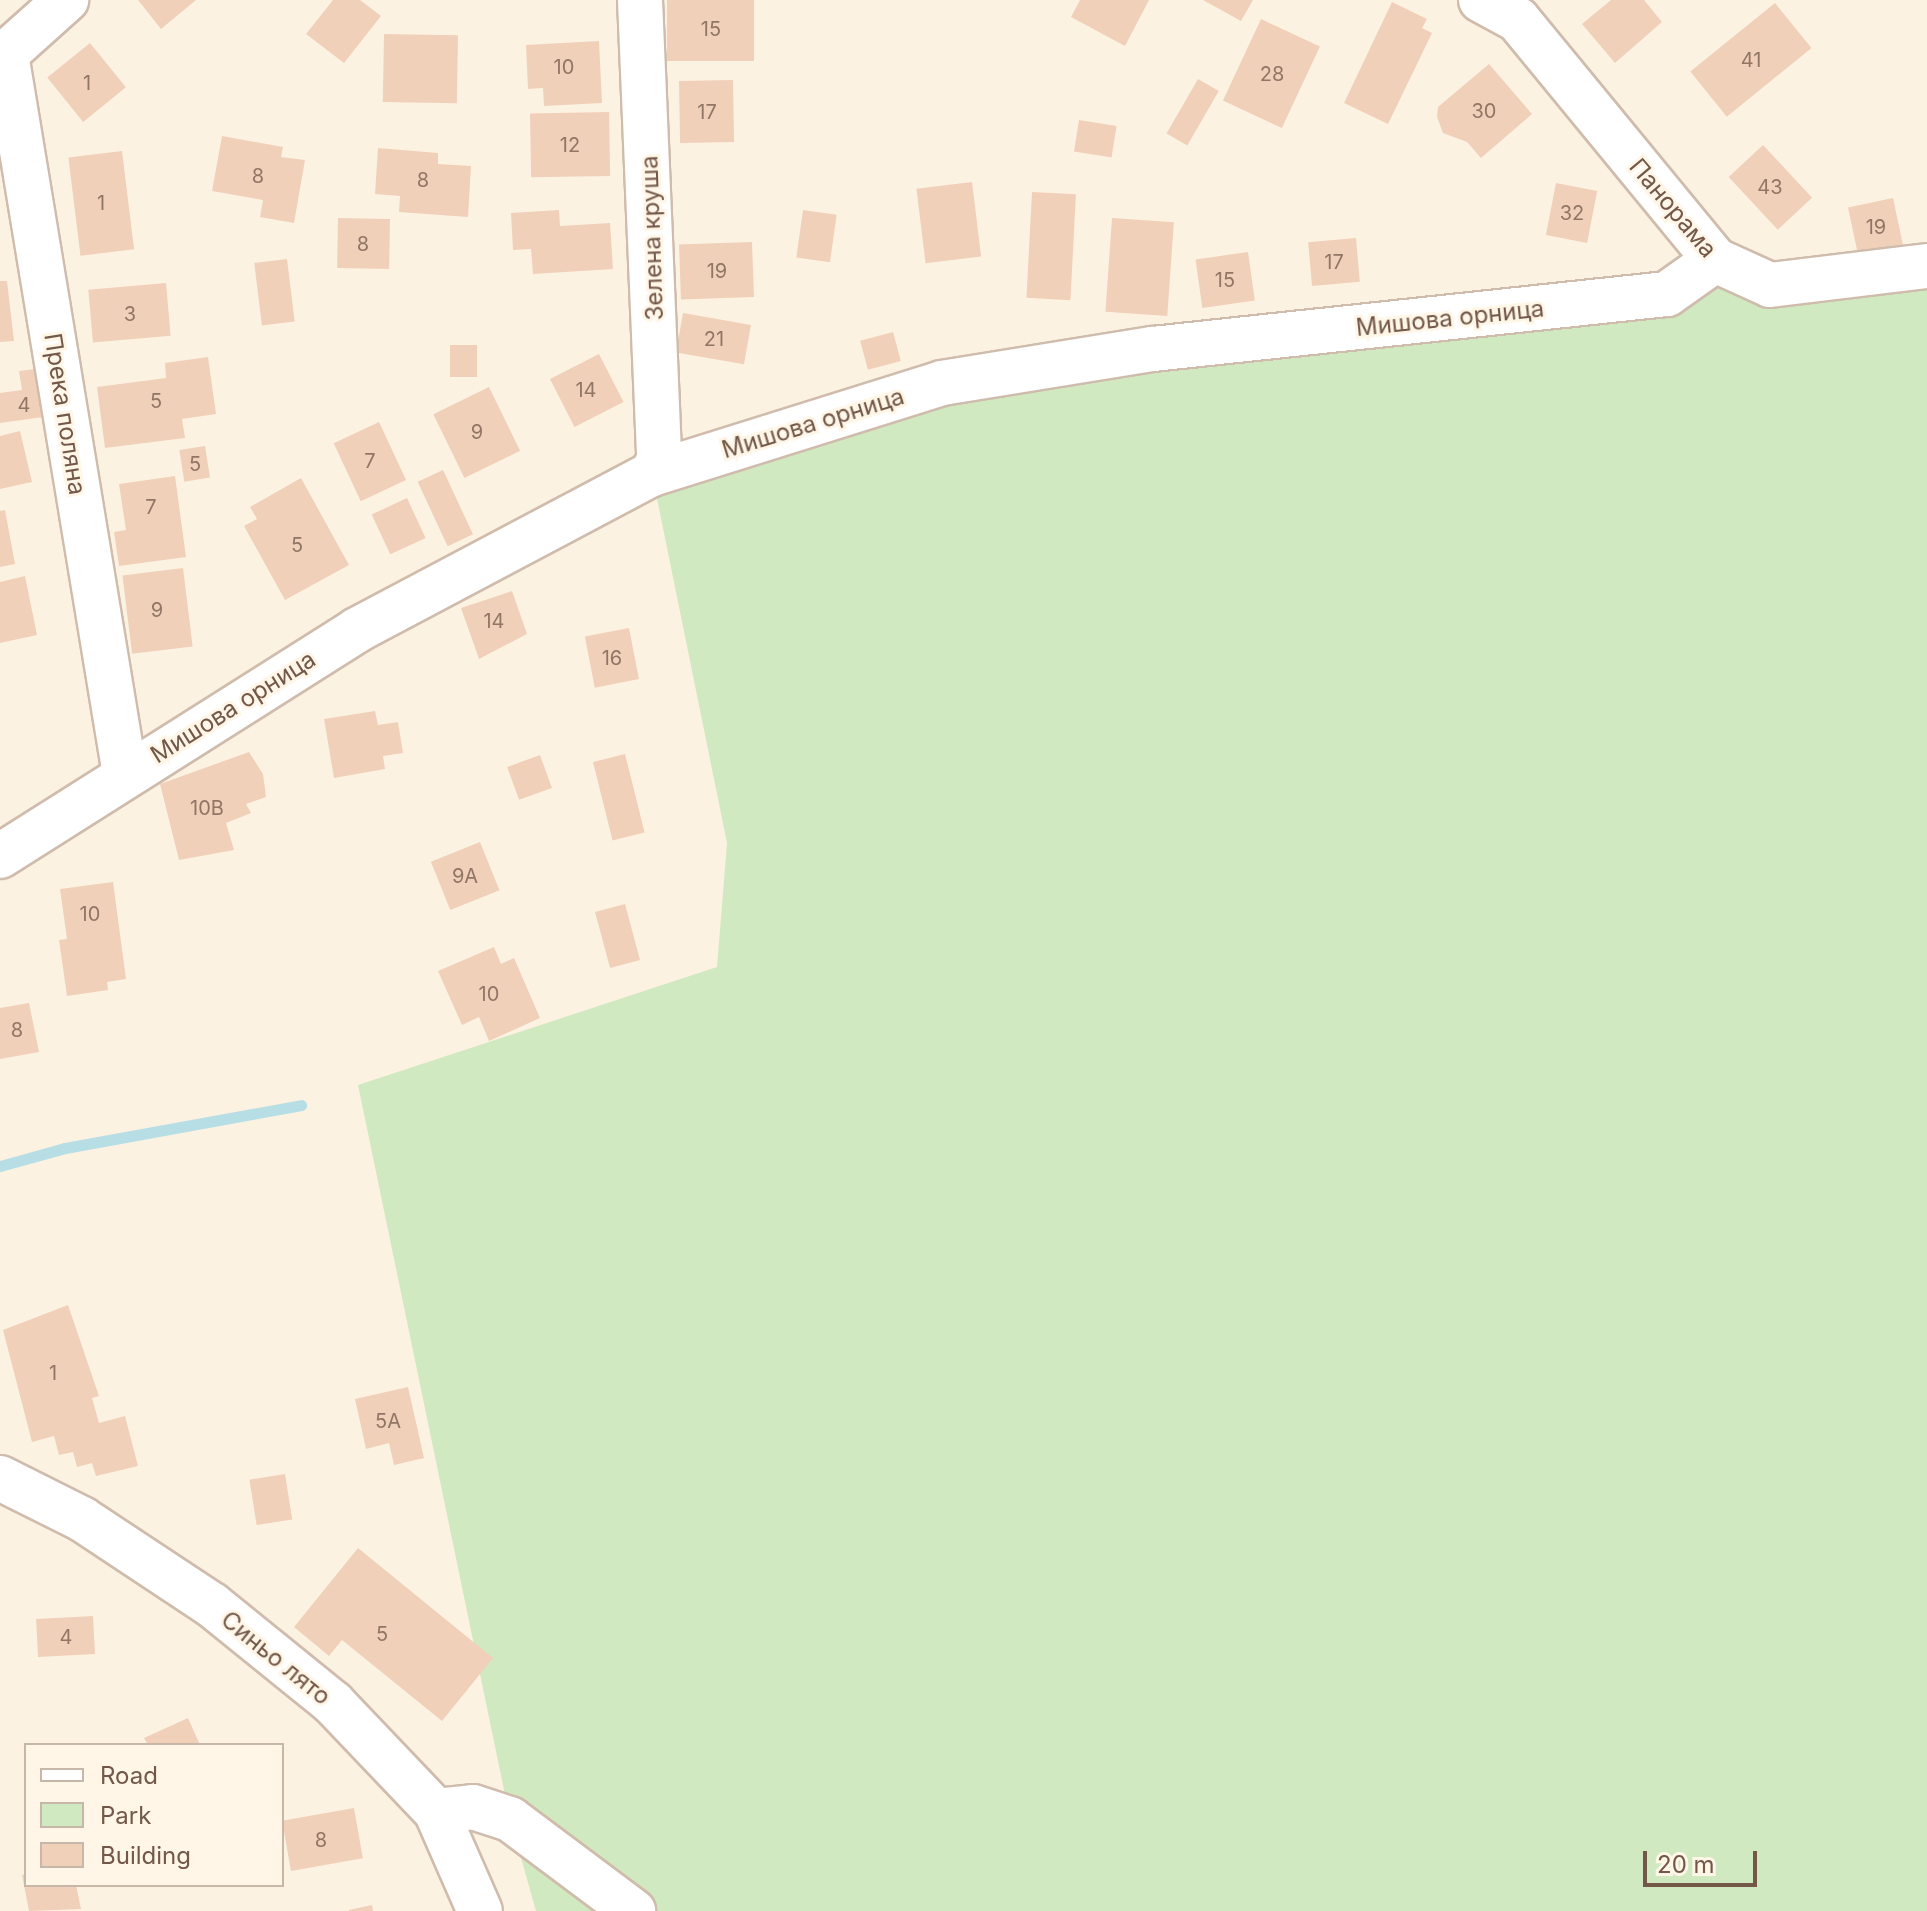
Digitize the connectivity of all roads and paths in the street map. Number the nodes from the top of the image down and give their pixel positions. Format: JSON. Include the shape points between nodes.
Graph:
{"nodes":[{"id":1,"x":66,"y":0,"type":"edge"},
{"id":2,"x":640,"y":0,"type":"edge"},
{"id":3,"x":1508,"y":7,"type":"edge"},
{"id":4,"x":3,"y":56,"type":"edge"},
{"id":5,"x":1715,"y":260,"type":"junction"},
{"id":6,"x":1927,"y":266,"type":"edge"},
{"id":7,"x":652,"y":474,"type":"junction"},
{"id":8,"x":125,"y":774,"type":"junction"},
{"id":9,"x":0,"y":856,"type":"edge"},
{"id":10,"x":0,"y":1478,"type":"edge"},
{"id":11,"x":436,"y":1811,"type":"junction"},
{"id":12,"x":480,"y":1911,"type":"edge"},
{"id":13,"x":633,"y":1911,"type":"edge"}],
"edges":[{"from":1,"to":4,"type":"street"},
{"from":2,"to":7,"type":"street","name":"Зелена круша","via":[[659,460]]},
{"from":3,"to":5,"type":"street","name":"Панорама"},
{"from":4,"to":8,"type":"street","name":"Прека поляна"},
{"from":5,"to":6,"type":"street","name":"Панорама","via":[[1770,285]]},
{"from":5,"to":7,"type":"street","name":"Мишова орница","via":[[1667,294],[1153,349],[942,383]]},
{"from":7,"to":8,"type":"street","name":"Мишова орница","via":[[357,630]]},
{"from":8,"to":9,"type":"street","name":"Мишова орница"},
{"from":10,"to":11,"type":"street","name":"Синьо лято","via":[[82,1519],[212,1605],[333,1703]]},
{"from":11,"to":12,"type":"street","name":"Синьо лято"},
{"from":11,"to":13,"type":"street","via":[[473,1807],[510,1819]]}]}
